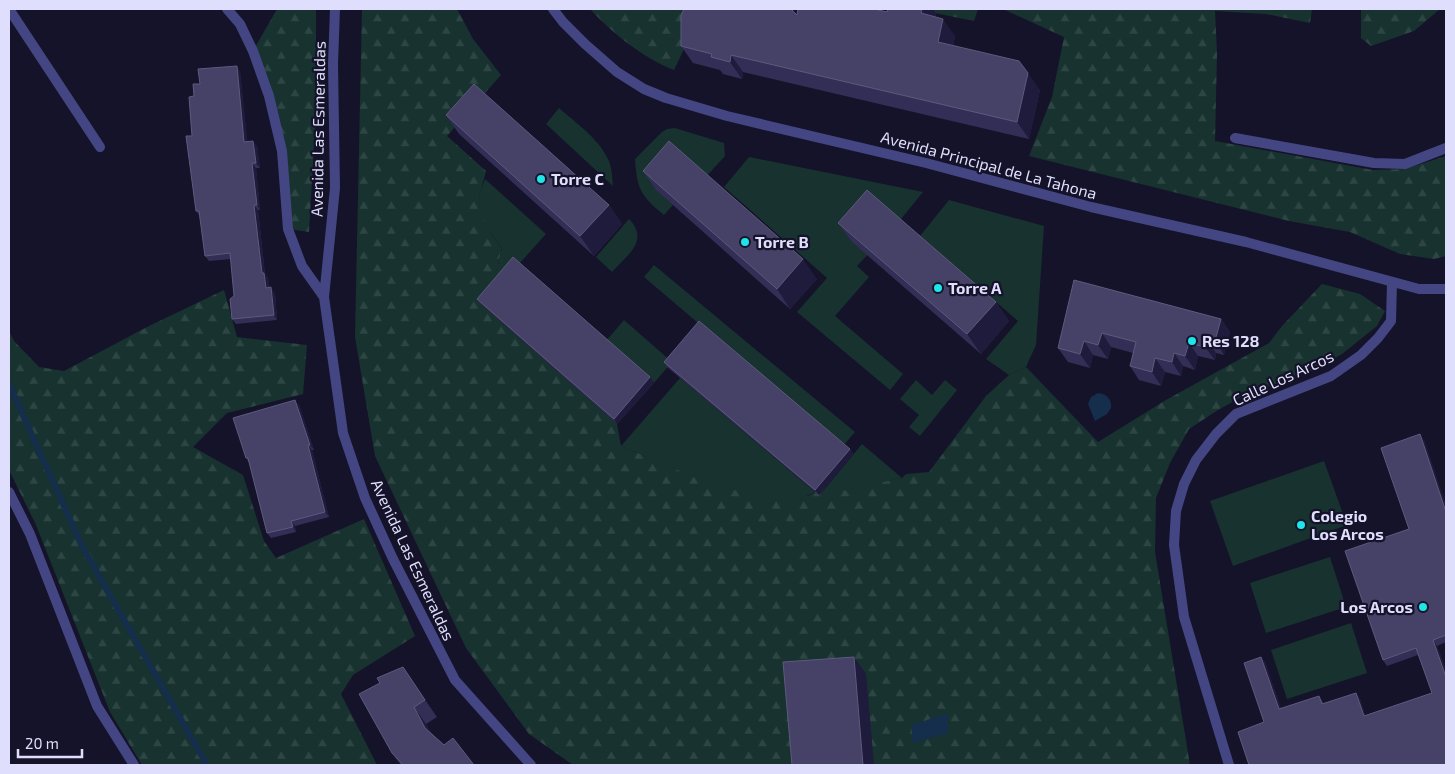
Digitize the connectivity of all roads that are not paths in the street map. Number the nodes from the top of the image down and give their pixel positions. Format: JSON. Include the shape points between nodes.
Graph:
{"nodes":[{"id":1,"x":9,"y":9,"type":"edge"},
{"id":2,"x":227,"y":9,"type":"edge"},
{"id":3,"x":335,"y":9,"type":"edge"},
{"id":4,"x":553,"y":9,"type":"edge"},
{"id":5,"x":1235,"y":138,"type":"dead end"},
{"id":6,"x":100,"y":147,"type":"dead end"},
{"id":7,"x":1446,"y":148,"type":"edge"},
{"id":8,"x":1392,"y":282,"type":"junction"},
{"id":9,"x":1446,"y":289,"type":"edge"},
{"id":10,"x":324,"y":296,"type":"junction"},
{"id":11,"x":9,"y":492,"type":"edge"},
{"id":12,"x":134,"y":765,"type":"edge"},
{"id":13,"x":531,"y":765,"type":"edge"},
{"id":14,"x":1229,"y":765,"type":"edge"}],
"edges":[{"from":1,"to":6,"type":"street"},
{"from":2,"to":10,"type":"street","via":[[240,24],[269,96],[282,151],[288,230],[302,266]]},
{"from":3,"to":10,"type":"street","name":"Avenida Las Esmeraldas","via":[[335,188]]},
{"from":4,"to":8,"type":"street","name":"Avenida Principal de La Tahona","via":[[617,72],[666,98],[1091,208],[1246,242]]},
{"from":5,"to":7,"type":"street","via":[[1374,163],[1405,164]]},
{"from":8,"to":9,"type":"street","name":"Avenida Principal de La Tahona","via":[[1419,289]]},
{"from":8,"to":14,"type":"street","name":"Calle Los Arcos","via":[[1391,321],[1361,355],[1331,376],[1236,414],[1196,460],[1184,484],[1176,511],[1174,545],[1184,617]]},
{"from":10,"to":13,"type":"street","name":"Avenida Las Esmeraldas","via":[[343,433],[365,498],[392,559],[455,680]]},
{"from":11,"to":12,"type":"street","via":[[30,534],[97,706]]}]}
